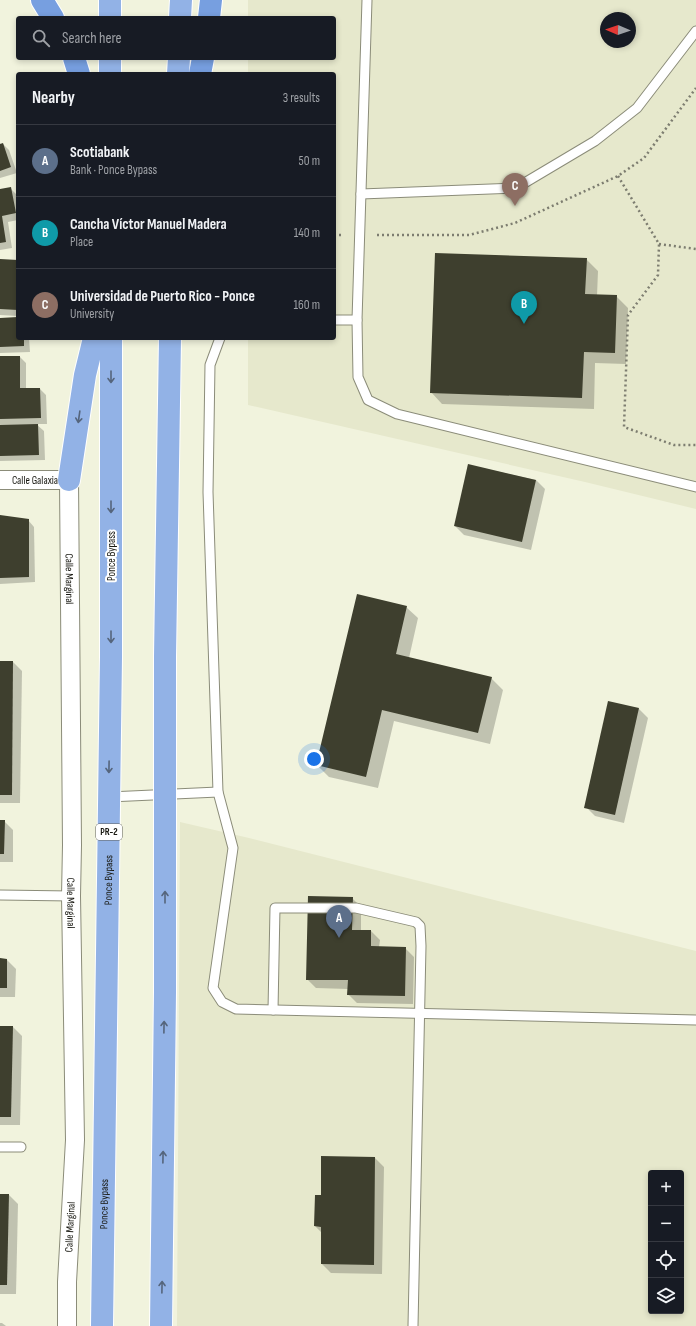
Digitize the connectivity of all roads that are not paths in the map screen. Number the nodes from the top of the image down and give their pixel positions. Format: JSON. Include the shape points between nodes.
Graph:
{"nodes":[{"id":1,"x":42,"y":0,"type":"edge"},
{"id":2,"x":110,"y":0,"type":"edge"},
{"id":3,"x":181,"y":0,"type":"edge"},
{"id":4,"x":211,"y":0,"type":"edge"},
{"id":5,"x":366,"y":0,"type":"edge"},
{"id":6,"x":52,"y":16,"type":"edge"},
{"id":7,"x":110,"y":16,"type":"edge"},
{"id":8,"x":180,"y":16,"type":"edge"},
{"id":9,"x":209,"y":16,"type":"edge"},
{"id":10,"x":696,"y":31,"type":"edge"},
{"id":11,"x":75,"y":60,"type":"edge"},
{"id":12,"x":110,"y":60,"type":"edge"},
{"id":13,"x":179,"y":60,"type":"edge"},
{"id":14,"x":203,"y":60,"type":"edge"},
{"id":15,"x":78,"y":72,"type":"edge"},
{"id":16,"x":110,"y":72,"type":"edge"},
{"id":17,"x":178,"y":72,"type":"edge"},
{"id":18,"x":200,"y":72,"type":"edge"},
{"id":19,"x":361,"y":194,"type":"junction"},
{"id":20,"x":336,"y":320,"type":"edge"},
{"id":21,"x":357,"y":320,"type":"junction"},
{"id":22,"x":94,"y":340,"type":"edge"},
{"id":23,"x":111,"y":340,"type":"edge"},
{"id":24,"x":170,"y":340,"type":"edge"},
{"id":25,"x":219,"y":340,"type":"edge"},
{"id":26,"x":0,"y":480,"type":"edge"},
{"id":27,"x":69,"y":480,"type":"junction"},
{"id":28,"x":696,"y":487,"type":"edge"},
{"id":29,"x":218,"y":792,"type":"junction"},
{"id":30,"x":165,"y":794,"type":"junction"},
{"id":31,"x":109,"y":797,"type":"junction"},
{"id":32,"x":0,"y":895,"type":"edge"},
{"id":33,"x":71,"y":896,"type":"junction"},
{"id":34,"x":273,"y":1010,"type":"junction"},
{"id":35,"x":419,"y":1013,"type":"junction"},
{"id":36,"x":696,"y":1020,"type":"edge"},
{"id":37,"x":0,"y":1147,"type":"edge"},
{"id":38,"x":21,"y":1147,"type":"dead end"},
{"id":39,"x":67,"y":1326,"type":"edge"},
{"id":40,"x":102,"y":1326,"type":"edge"},
{"id":41,"x":161,"y":1326,"type":"edge"},
{"id":42,"x":413,"y":1326,"type":"edge"}],
"edges":[{"from":1,"to":6,"type":"highway"},
{"from":2,"to":7,"type":"highway"},
{"from":3,"to":8,"type":"highway"},
{"from":4,"to":9,"type":"highway"},
{"from":5,"to":19,"type":"lane"},
{"from":10,"to":19,"type":"lane","via":[[637,108],[595,141],[516,188]]},
{"from":11,"to":15,"type":"highway"},
{"from":12,"to":16,"type":"highway"},
{"from":13,"to":17,"type":"highway"},
{"from":14,"to":18,"type":"highway"},
{"from":19,"to":21,"type":"lane"},
{"from":20,"to":21,"type":"lane"},
{"from":21,"to":28,"type":"lane","via":[[358,377],[368,400],[397,414]]},
{"from":22,"to":27,"type":"highway","one_way":true,"via":[[85,375]]},
{"from":23,"to":31,"type":"highway","name":"Ponce Bypass","number":"PR-2","one_way":true},
{"from":24,"to":30,"type":"highway"},
{"from":25,"to":29,"type":"lane","via":[[210,365],[208,492]]},
{"from":26,"to":27,"type":"street","name":"Calle Galaxia"},
{"from":27,"to":33,"type":"street","name":"Calle Marginal"},
{"from":29,"to":30,"type":"lane"},
{"from":29,"to":34,"type":"lane","via":[[233,848],[213,988],[222,1002],[236,1009]]},
{"from":30,"to":31,"type":"lane"},
{"from":41,"to":30,"type":"highway","one_way":true},
{"from":31,"to":40,"type":"highway","name":"Ponce Bypass","number":"PR-2"},
{"from":32,"to":33,"type":"lane"},
{"from":33,"to":39,"type":"street","name":"Calle Marginal","via":[[75,1140]]},
{"from":34,"to":35,"type":"lane"},
{"from":34,"to":35,"type":"lane","via":[[275,908],[356,908],[416,922],[420,926]]},
{"from":35,"to":36,"type":"lane"},
{"from":35,"to":42,"type":"lane"},
{"from":37,"to":38,"type":"lane"}]}
